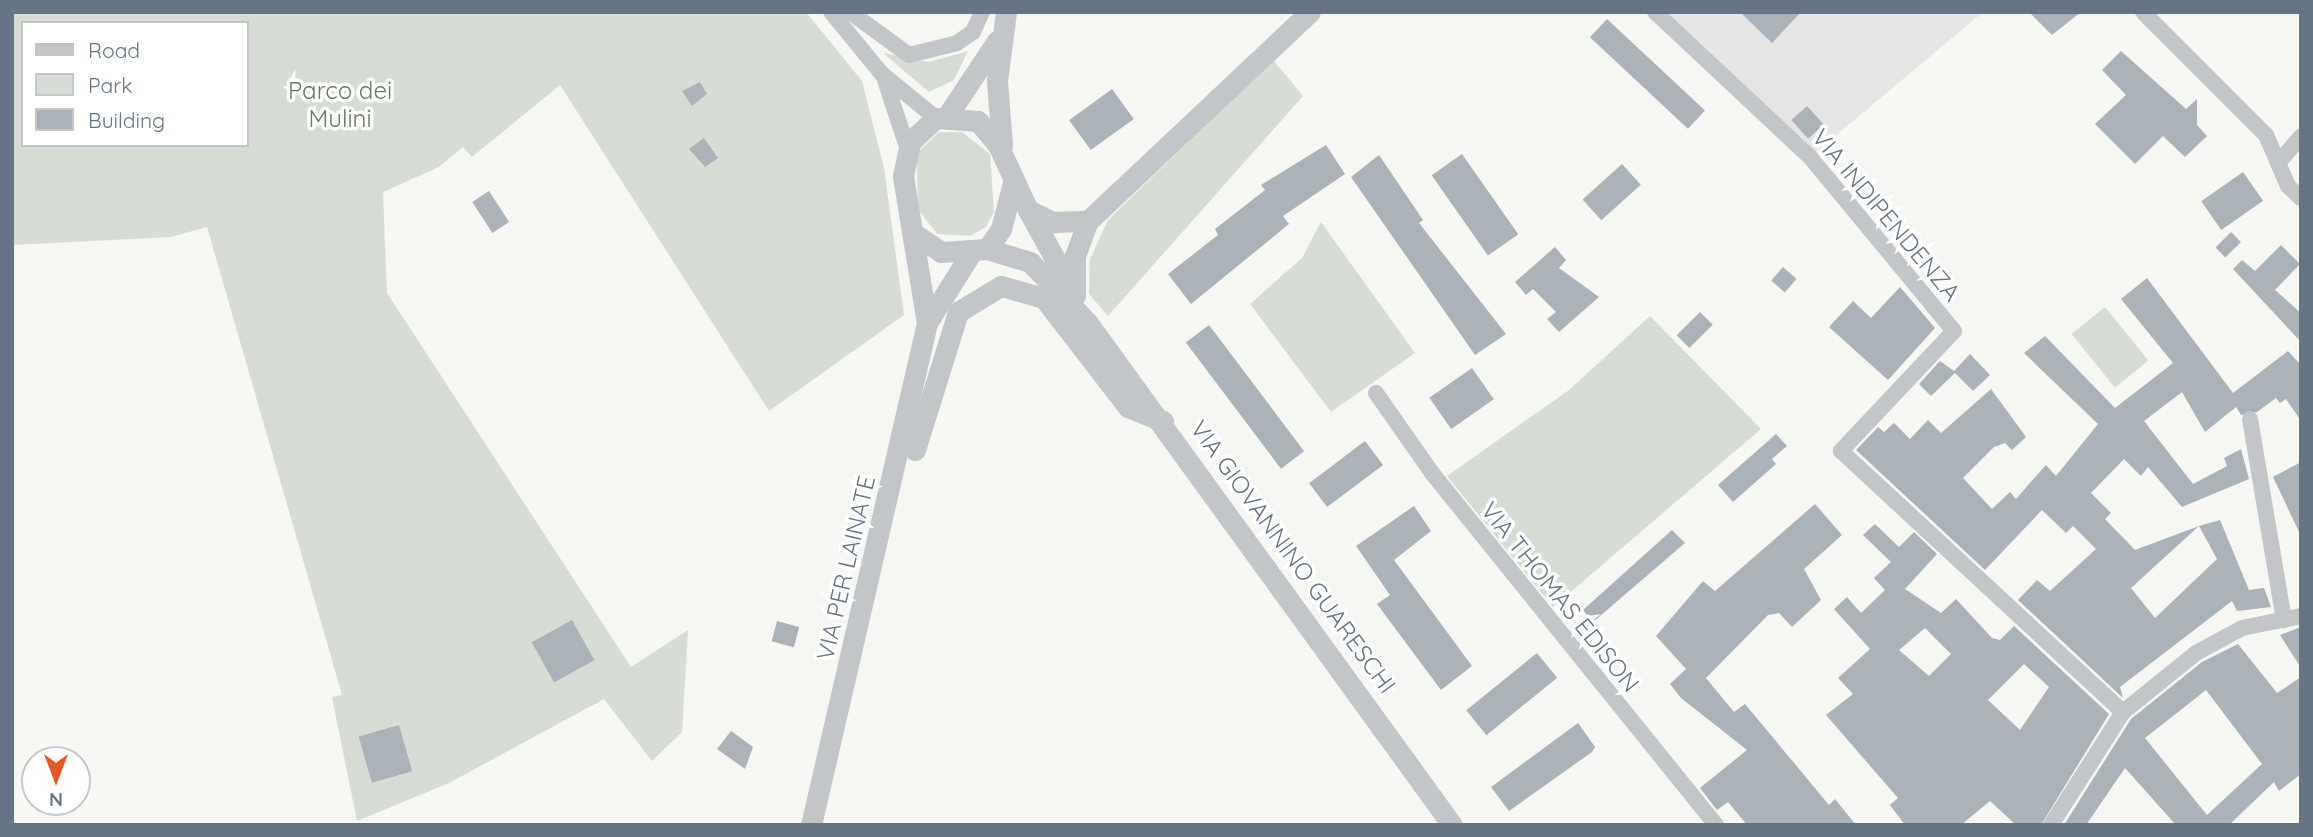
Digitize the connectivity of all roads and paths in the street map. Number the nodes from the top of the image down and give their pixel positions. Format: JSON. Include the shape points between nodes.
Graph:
{"nodes":[{"id":1,"x":831,"y":12,"type":"edge"},
{"id":2,"x":850,"y":12,"type":"edge"},
{"id":3,"x":982,"y":12,"type":"edge"},
{"id":4,"x":1006,"y":12,"type":"edge"},
{"id":5,"x":1310,"y":12,"type":"edge"},
{"id":6,"x":1655,"y":12,"type":"edge"},
{"id":7,"x":2143,"y":12,"type":"edge"},
{"id":8,"x":999,"y":36,"type":"junction"},
{"id":9,"x":882,"y":75,"type":"junction"},
{"id":10,"x":941,"y":117,"type":"junction"},
{"id":11,"x":2301,"y":137,"type":"edge"},
{"id":12,"x":908,"y":150,"type":"junction"},
{"id":13,"x":2278,"y":163,"type":"junction"},
{"id":14,"x":1009,"y":173,"type":"junction"},
{"id":15,"x":2301,"y":198,"type":"edge"},
{"id":16,"x":1028,"y":210,"type":"junction"},
{"id":17,"x":1084,"y":231,"type":"junction"},
{"id":18,"x":913,"y":233,"type":"junction"},
{"id":19,"x":979,"y":251,"type":"junction"},
{"id":20,"x":1039,"y":259,"type":"junction"},
{"id":21,"x":1075,"y":295,"type":"junction"},
{"id":22,"x":1087,"y":322,"type":"junction"},
{"id":23,"x":928,"y":323,"type":"junction"},
{"id":24,"x":1376,"y":393,"type":"dead end"},
{"id":25,"x":2250,"y":419,"type":"dead end"},
{"id":26,"x":1165,"y":422,"type":"junction"},
{"id":27,"x":874,"y":563,"type":"junction"},
{"id":28,"x":2301,"y":616,"type":"edge"},
{"id":29,"x":2284,"y":620,"type":"junction"},
{"id":30,"x":2123,"y":712,"type":"junction"},
{"id":31,"x":811,"y":825,"type":"edge"},
{"id":32,"x":1452,"y":825,"type":"edge"},
{"id":33,"x":1716,"y":825,"type":"edge"},
{"id":34,"x":2051,"y":825,"type":"edge"}],
"edges":[{"from":1,"to":9,"type":"street"},
{"from":2,"to":3,"type":"street","via":[[909,55],[957,43],[973,32]]},
{"from":4,"to":8,"type":"street"},
{"from":5,"to":17,"type":"street"},
{"from":6,"to":30,"type":"street","name":"VIA INDIPENDENZA","via":[[1810,157],[1954,331],[1841,451]]},
{"from":7,"to":13,"type":"street","via":[[2266,135]]},
{"from":8,"to":10,"type":"street","via":[[966,95]]},
{"from":8,"to":14,"type":"street","via":[[998,127]]},
{"from":9,"to":10,"type":"street"},
{"from":9,"to":12,"type":"street"},
{"from":10,"to":12,"type":"street","via":[[920,128]]},
{"from":10,"to":14,"type":"street","via":[[984,126]]},
{"from":11,"to":13,"type":"street"},
{"from":12,"to":18,"type":"street","via":[[903,176]]},
{"from":13,"to":15,"type":"street"},
{"from":14,"to":16,"type":"street"},
{"from":14,"to":19,"type":"street","via":[[1001,229]]},
{"from":16,"to":17,"type":"street"},
{"from":16,"to":20,"type":"street"},
{"from":17,"to":20,"type":"street"},
{"from":17,"to":21,"type":"street"},
{"from":18,"to":19,"type":"street","via":[[941,252]]},
{"from":18,"to":23,"type":"street","name":"VIA PER LAINATE"},
{"from":19,"to":20,"type":"street"},
{"from":19,"to":23,"type":"street","name":"VIA PER LAINATE"},
{"from":20,"to":21,"type":"street"},
{"from":20,"to":22,"type":"street"},
{"from":21,"to":22,"type":"street"},
{"from":22,"to":26,"type":"street","name":"VIA GIOVANNINO GUARESCHI"},
{"from":23,"to":27,"type":"street","name":"VIA PER LAINATE"},
{"from":24,"to":33,"type":"street","name":"VIA THOMAS EDISON","via":[[1432,473]]},
{"from":25,"to":29,"type":"street"},
{"from":26,"to":27,"type":"street","via":[[1128,407],[1044,298],[1001,286],[975,297],[947,333],[891,538]]},
{"from":26,"to":32,"type":"street","name":"VIA GIOVANNINO GUARESCHI"},
{"from":27,"to":31,"type":"street","name":"VIA PER LAINATE"},
{"from":28,"to":29,"type":"street"},
{"from":29,"to":30,"type":"street","via":[[2242,628],[2196,653]]},
{"from":30,"to":34,"type":"street"}]}
